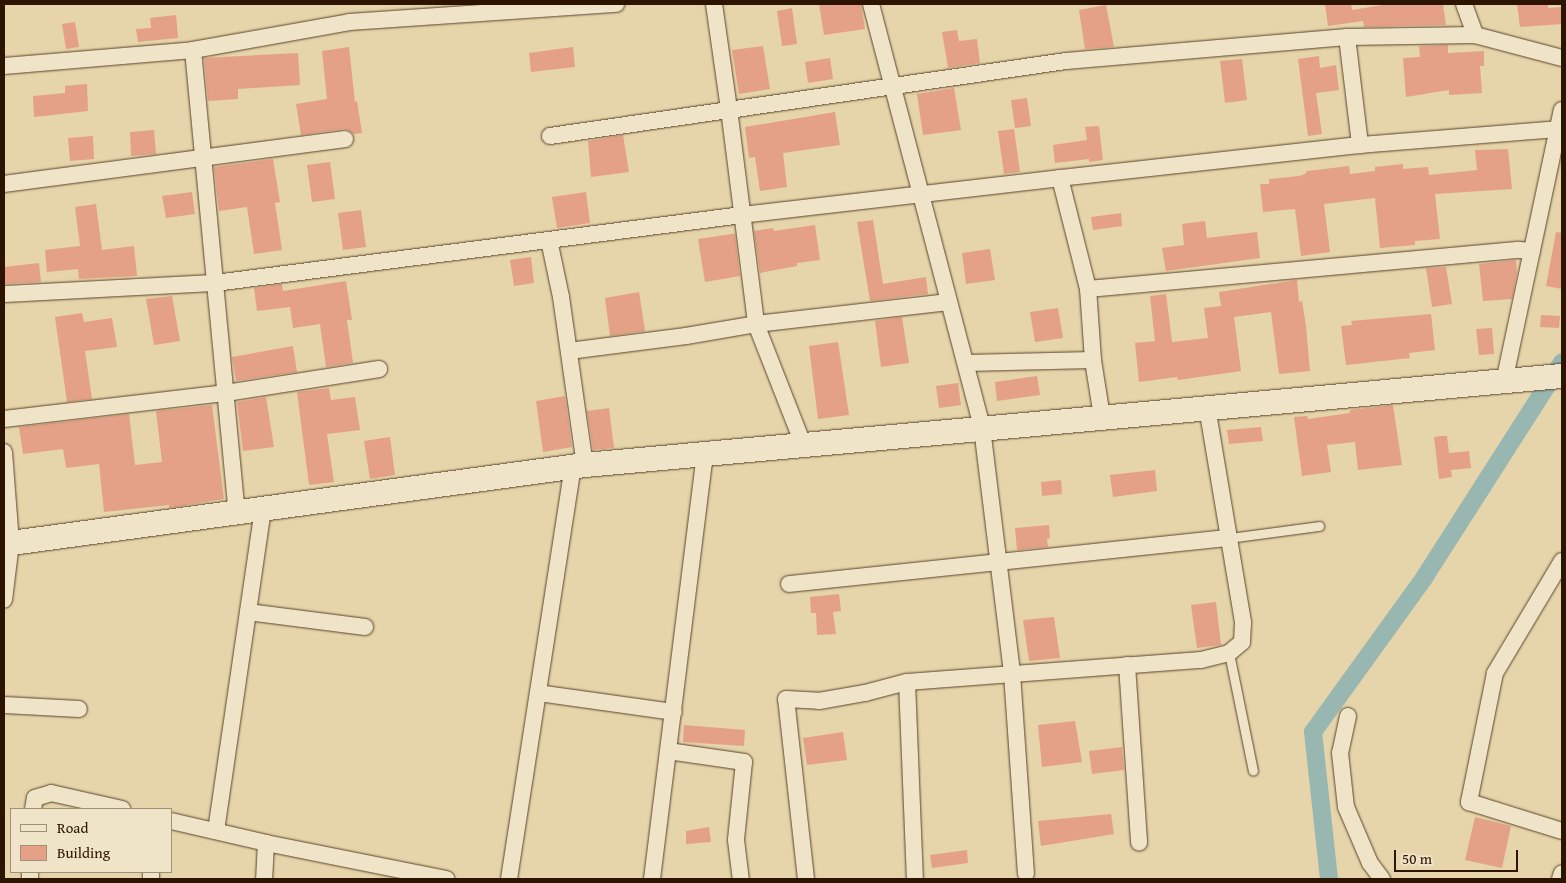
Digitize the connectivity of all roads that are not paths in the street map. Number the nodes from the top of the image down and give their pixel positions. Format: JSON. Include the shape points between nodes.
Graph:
{"nodes":[{"id":1,"x":616,"y":4,"type":"edge"},
{"id":2,"x":714,"y":4,"type":"edge"},
{"id":3,"x":870,"y":4,"type":"edge"},
{"id":4,"x":1464,"y":4,"type":"edge"},
{"id":5,"x":529,"y":7,"type":"edge"},
{"id":6,"x":1475,"y":34,"type":"junction"},
{"id":7,"x":1347,"y":37,"type":"junction"},
{"id":8,"x":193,"y":50,"type":"junction"},
{"id":9,"x":1562,"y":58,"type":"edge"},
{"id":10,"x":4,"y":66,"type":"edge"},
{"id":11,"x":892,"y":86,"type":"junction"},
{"id":12,"x":729,"y":110,"type":"junction"},
{"id":13,"x":1562,"y":110,"type":"edge"},
{"id":14,"x":1558,"y":129,"type":"junction"},
{"id":15,"x":550,"y":136,"type":"dead end"},
{"id":16,"x":345,"y":139,"type":"dead end"},
{"id":17,"x":1360,"y":145,"type":"junction"},
{"id":18,"x":203,"y":157,"type":"junction"},
{"id":19,"x":1060,"y":178,"type":"junction"},
{"id":20,"x":4,"y":184,"type":"edge"},
{"id":21,"x":921,"y":196,"type":"junction"},
{"id":22,"x":742,"y":215,"type":"junction"},
{"id":23,"x":549,"y":240,"type":"junction"},
{"id":24,"x":1532,"y":251,"type":"junction"},
{"id":25,"x":215,"y":283,"type":"junction"},
{"id":26,"x":1088,"y":289,"type":"junction"},
{"id":27,"x":4,"y":294,"type":"edge"},
{"id":28,"x":949,"y":302,"type":"junction"},
{"id":29,"x":756,"y":324,"type":"junction"},
{"id":30,"x":569,"y":351,"type":"junction"},
{"id":31,"x":1093,"y":360,"type":"junction"},
{"id":32,"x":966,"y":363,"type":"junction"},
{"id":33,"x":379,"y":369,"type":"dead end"},
{"id":34,"x":1562,"y":376,"type":"edge"},
{"id":35,"x":1510,"y":381,"type":"junction"},
{"id":36,"x":226,"y":393,"type":"junction"},
{"id":37,"x":1207,"y":408,"type":"junction"},
{"id":38,"x":1102,"y":417,"type":"junction"},
{"id":39,"x":4,"y":419,"type":"edge"},
{"id":40,"x":982,"y":428,"type":"junction"},
{"id":41,"x":803,"y":444,"type":"junction"},
{"id":42,"x":4,"y":452,"type":"edge"},
{"id":43,"x":705,"y":453,"type":"junction"},
{"id":44,"x":579,"y":466,"type":"junction"},
{"id":45,"x":263,"y":509,"type":"junction"},
{"id":46,"x":237,"y":512,"type":"junction"},
{"id":47,"x":1319,"y":526,"type":"dead end"},
{"id":48,"x":1229,"y":538,"type":"junction"},
{"id":49,"x":7,"y":544,"type":"edge"},
{"id":50,"x":998,"y":563,"type":"junction"},
{"id":51,"x":1560,"y":568,"type":"edge"},
{"id":52,"x":789,"y":584,"type":"dead end"},
{"id":53,"x":4,"y":600,"type":"edge"},
{"id":54,"x":248,"y":612,"type":"junction"},
{"id":55,"x":365,"y":627,"type":"dead end"},
{"id":56,"x":1229,"y":653,"type":"junction"},
{"id":57,"x":1127,"y":665,"type":"junction"},
{"id":58,"x":1012,"y":674,"type":"junction"},
{"id":59,"x":907,"y":682,"type":"junction"},
{"id":60,"x":538,"y":693,"type":"junction"},
{"id":61,"x":4,"y":705,"type":"edge"},
{"id":62,"x":79,"y":709,"type":"dead end"},
{"id":63,"x":674,"y":712,"type":"junction"},
{"id":64,"x":1348,"y":716,"type":"dead end"},
{"id":65,"x":668,"y":752,"type":"junction"},
{"id":66,"x":1253,"y":771,"type":"dead end"},
{"id":67,"x":34,"y":808,"type":"edge"},
{"id":68,"x":118,"y":808,"type":"edge"},
{"id":69,"x":172,"y":821,"type":"edge"},
{"id":70,"x":216,"y":831,"type":"junction"},
{"id":71,"x":1562,"y":831,"type":"edge"},
{"id":72,"x":266,"y":843,"type":"junction"},
{"id":73,"x":1139,"y":843,"type":"dead end"},
{"id":74,"x":1562,"y":873,"type":"edge"},
{"id":75,"x":1026,"y":874,"type":"dead end"},
{"id":76,"x":915,"y":877,"type":"dead end"},
{"id":77,"x":264,"y":879,"type":"edge"},
{"id":78,"x":446,"y":879,"type":"edge"},
{"id":79,"x":509,"y":879,"type":"edge"},
{"id":80,"x":652,"y":879,"type":"edge"},
{"id":81,"x":741,"y":879,"type":"edge"},
{"id":82,"x":806,"y":879,"type":"edge"},
{"id":83,"x":1382,"y":879,"type":"edge"},
{"id":84,"x":1560,"y":879,"type":"edge"}],
"edges":[{"from":1,"to":5,"type":"street"},
{"from":2,"to":12,"type":"street"},
{"from":3,"to":11,"type":"street"},
{"from":4,"to":6,"type":"street"},
{"from":5,"to":8,"type":"street","via":[[350,22]]},
{"from":6,"to":7,"type":"street"},
{"from":6,"to":9,"type":"street"},
{"from":7,"to":11,"type":"street","via":[[1066,61]]},
{"from":7,"to":17,"type":"street"},
{"from":8,"to":10,"type":"street"},
{"from":8,"to":18,"type":"street"},
{"from":11,"to":12,"type":"street"},
{"from":11,"to":21,"type":"street"},
{"from":12,"to":15,"type":"street"},
{"from":12,"to":22,"type":"street"},
{"from":13,"to":14,"type":"street"},
{"from":14,"to":17,"type":"street"},
{"from":14,"to":24,"type":"street"},
{"from":16,"to":18,"type":"street"},
{"from":17,"to":19,"type":"street"},
{"from":18,"to":20,"type":"street"},
{"from":18,"to":25,"type":"street"},
{"from":19,"to":21,"type":"street"},
{"from":19,"to":26,"type":"street"},
{"from":21,"to":22,"type":"street"},
{"from":21,"to":28,"type":"street"},
{"from":22,"to":23,"type":"street"},
{"from":22,"to":29,"type":"street"},
{"from":23,"to":25,"type":"street"},
{"from":23,"to":30,"type":"street"},
{"from":24,"to":26,"type":"street"},
{"from":24,"to":35,"type":"street"},
{"from":25,"to":27,"type":"street"},
{"from":25,"to":36,"type":"street"},
{"from":26,"to":31,"type":"street"},
{"from":28,"to":29,"type":"street"},
{"from":28,"to":32,"type":"street"},
{"from":29,"to":30,"type":"street"},
{"from":29,"to":41,"type":"street"},
{"from":30,"to":44,"type":"street"},
{"from":31,"to":32,"type":"street"},
{"from":31,"to":38,"type":"street"},
{"from":32,"to":40,"type":"street"},
{"from":33,"to":36,"type":"street"},
{"from":34,"to":35,"type":"street"},
{"from":35,"to":37,"type":"street"},
{"from":36,"to":39,"type":"street"},
{"from":36,"to":46,"type":"street"},
{"from":37,"to":38,"type":"street"},
{"from":37,"to":48,"type":"street"},
{"from":38,"to":40,"type":"street"},
{"from":40,"to":41,"type":"street"},
{"from":40,"to":50,"type":"street"},
{"from":41,"to":43,"type":"street"},
{"from":42,"to":49,"type":"street"},
{"from":43,"to":44,"type":"street"},
{"from":43,"to":63,"type":"street"},
{"from":44,"to":45,"type":"street"},
{"from":44,"to":60,"type":"street"},
{"from":45,"to":46,"type":"street"},
{"from":45,"to":54,"type":"street"},
{"from":46,"to":49,"type":"street"},
{"from":47,"to":48,"type":"lane"},
{"from":48,"to":50,"type":"street"},
{"from":48,"to":56,"type":"street","via":[[1242,642]]},
{"from":49,"to":53,"type":"street"},
{"from":50,"to":52,"type":"street"},
{"from":50,"to":58,"type":"street"},
{"from":51,"to":71,"type":"street","via":[[1495,673],[1469,802]]},
{"from":54,"to":55,"type":"street"},
{"from":54,"to":70,"type":"street"},
{"from":56,"to":57,"type":"street","via":[[1201,660]]},
{"from":56,"to":66,"type":"lane"},
{"from":57,"to":58,"type":"street"},
{"from":57,"to":73,"type":"street"},
{"from":58,"to":59,"type":"street"},
{"from":58,"to":75,"type":"street"},
{"from":59,"to":76,"type":"street"},
{"from":59,"to":82,"type":"street","via":[[818,701],[786,699]]},
{"from":60,"to":63,"type":"street"},
{"from":60,"to":79,"type":"street"},
{"from":61,"to":62,"type":"street"},
{"from":63,"to":65,"type":"street"},
{"from":64,"to":83,"type":"street","via":[[1340,753],[1346,807],[1370,863]]},
{"from":65,"to":80,"type":"street"},
{"from":65,"to":81,"type":"street","via":[[744,762],[736,840]]},
{"from":67,"to":68,"type":"street","via":[[36,798],[51,793]]},
{"from":69,"to":70,"type":"street"},
{"from":70,"to":72,"type":"street"},
{"from":72,"to":77,"type":"street"},
{"from":72,"to":78,"type":"street"},
{"from":74,"to":84,"type":"street"}]}
